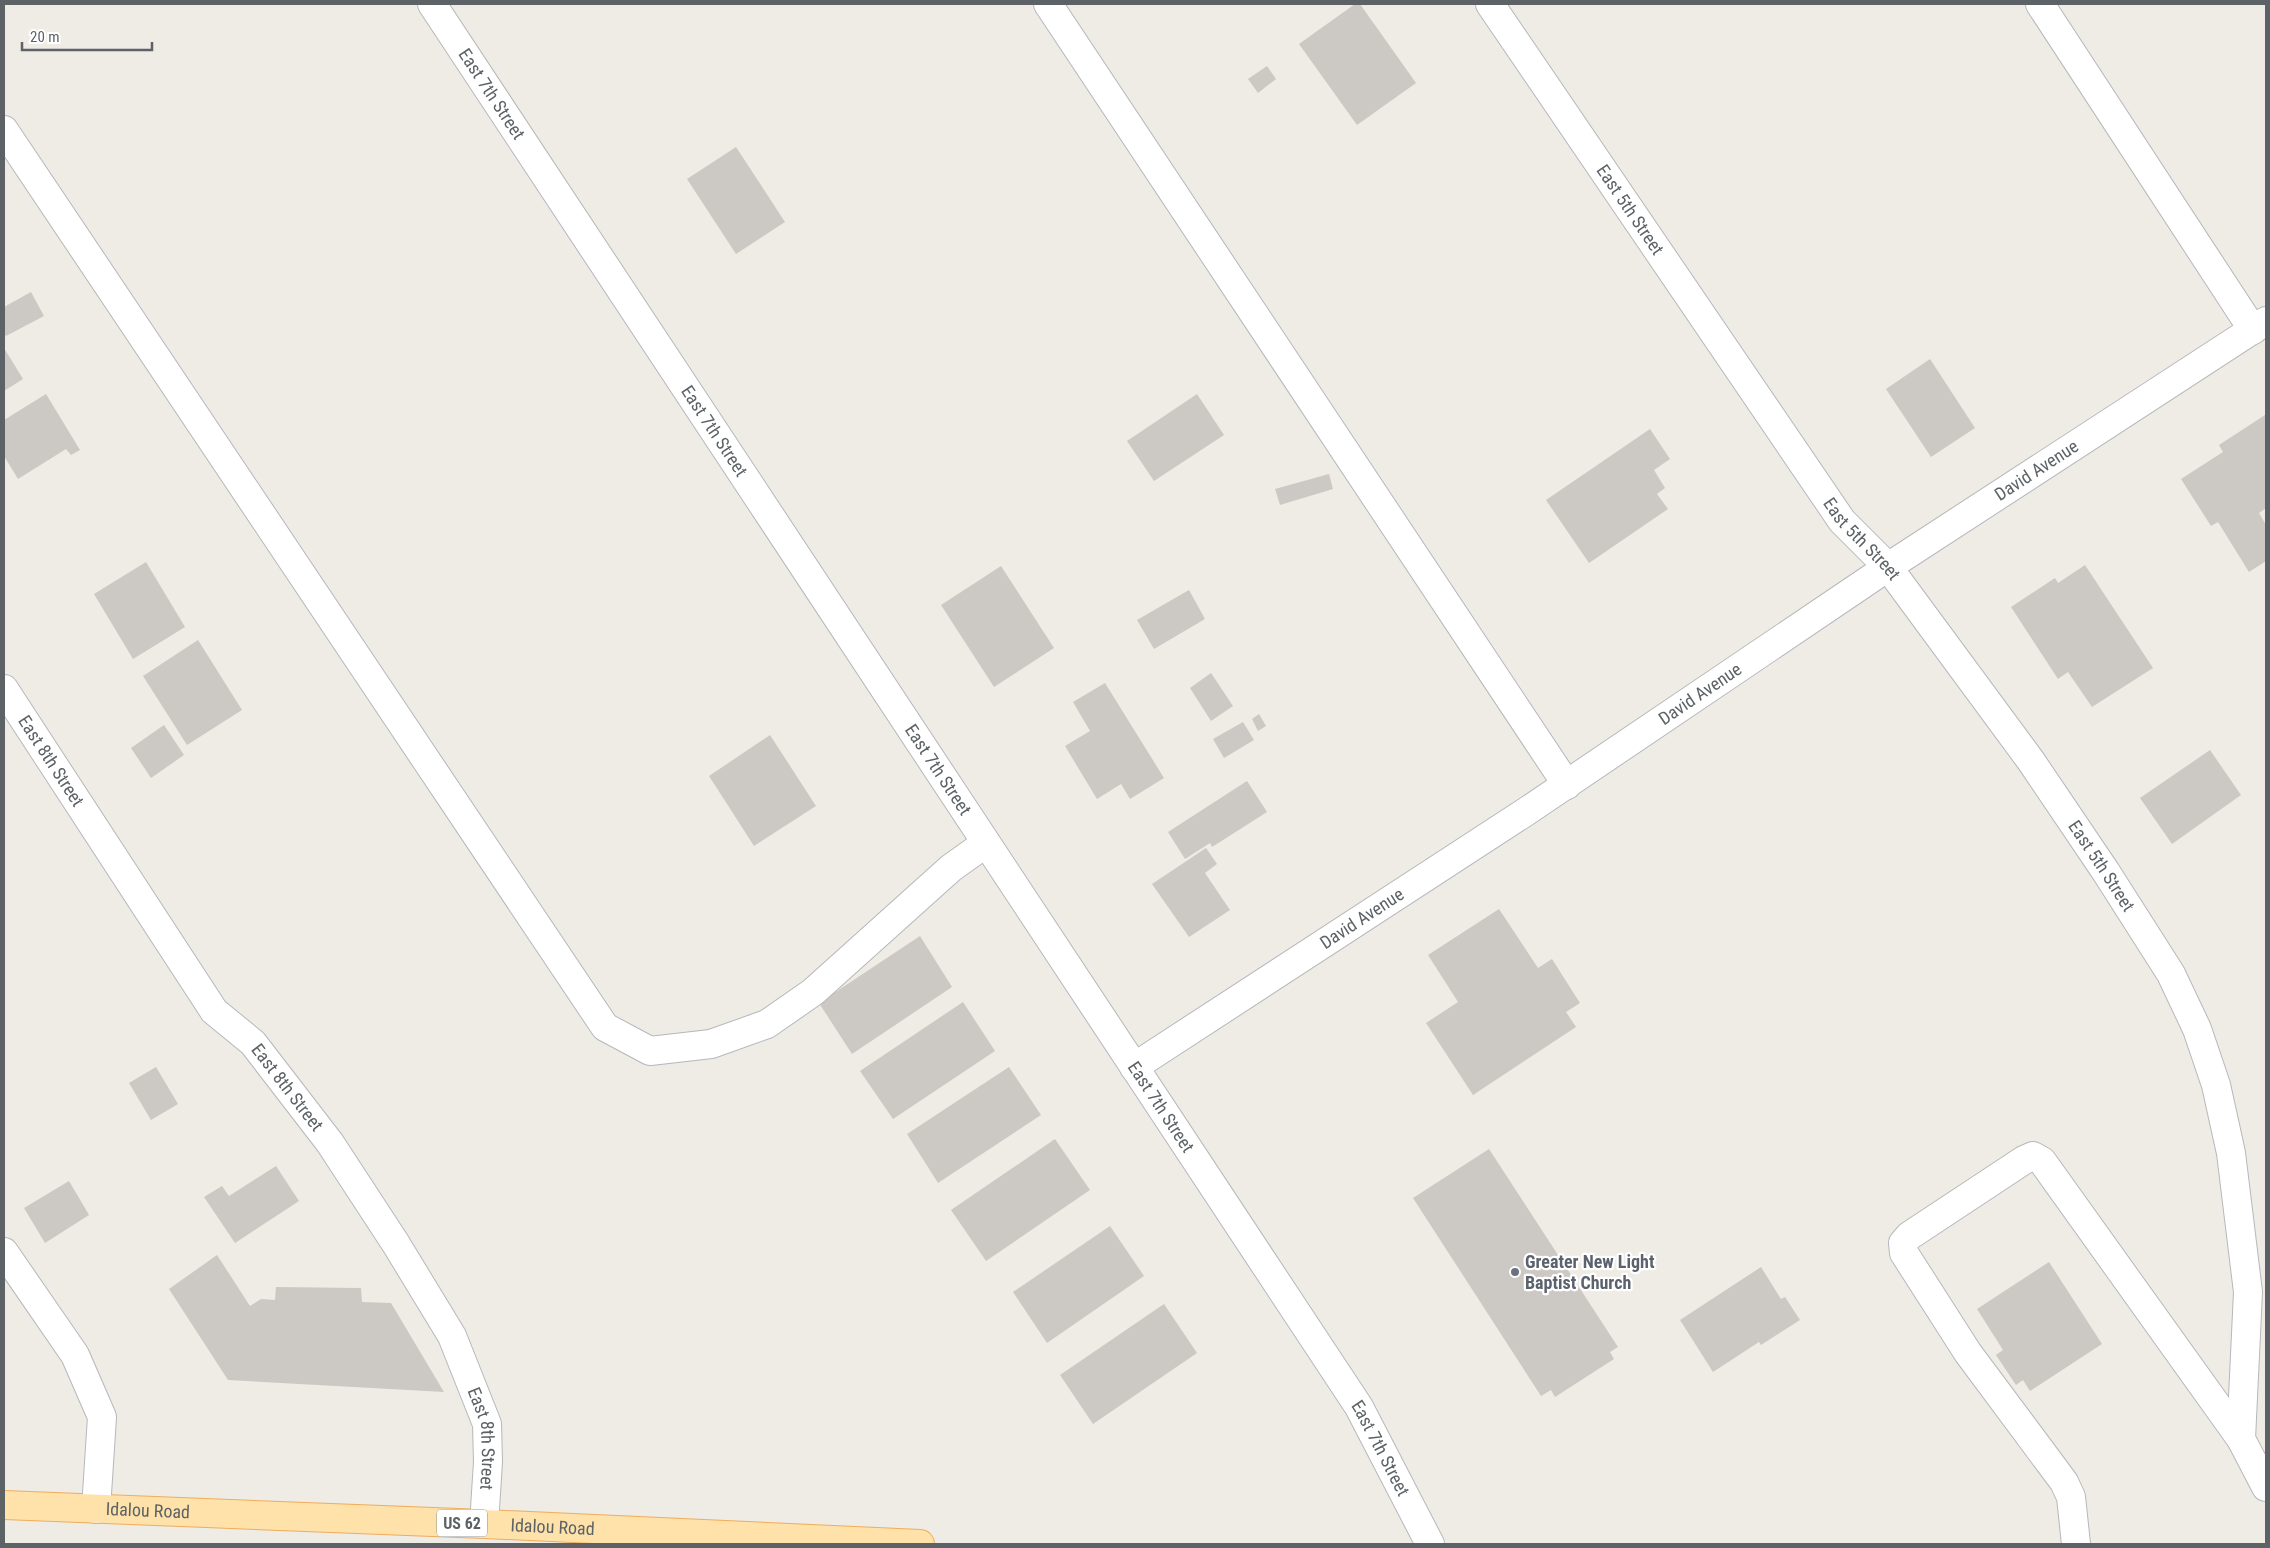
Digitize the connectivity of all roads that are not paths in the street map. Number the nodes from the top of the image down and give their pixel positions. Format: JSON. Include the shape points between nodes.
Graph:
{"nodes":[{"id":1,"x":432,"y":4,"type":"edge"},
{"id":2,"x":1048,"y":4,"type":"edge"},
{"id":3,"x":1490,"y":4,"type":"edge"},
{"id":4,"x":2040,"y":4,"type":"edge"},
{"id":5,"x":4,"y":130,"type":"edge"},
{"id":6,"x":2260,"y":325,"type":"edge"},
{"id":7,"x":1888,"y":567,"type":"junction"},
{"id":8,"x":4,"y":689,"type":"edge"},
{"id":9,"x":1566,"y":785,"type":"junction"},
{"id":10,"x":986,"y":843,"type":"junction"},
{"id":11,"x":1134,"y":1067,"type":"junction"},
{"id":12,"x":4,"y":1252,"type":"edge"},
{"id":13,"x":2241,"y":1439,"type":"junction"},
{"id":14,"x":2266,"y":1487,"type":"edge"},
{"id":15,"x":4,"y":1505,"type":"edge"},
{"id":16,"x":96,"y":1509,"type":"junction"},
{"id":17,"x":484,"y":1524,"type":"junction"},
{"id":18,"x":920,"y":1544,"type":"edge"},
{"id":19,"x":1430,"y":1544,"type":"edge"},
{"id":20,"x":2076,"y":1544,"type":"edge"}],
"edges":[{"from":1,"to":10,"type":"street","name":"East 7th Street"},
{"from":2,"to":9,"type":"street"},
{"from":3,"to":7,"type":"street","name":"East 5th Street","via":[[1842,521]]},
{"from":4,"to":6,"type":"street"},
{"from":5,"to":10,"type":"street","via":[[605,1027],[650,1052],[711,1044],[767,1024],[813,992],[951,868]]},
{"from":6,"to":7,"type":"street","name":"David Avenue"},
{"from":7,"to":9,"type":"street","name":"David Avenue"},
{"from":7,"to":13,"type":"street","name":"East 5th Street","via":[[2032,760],[2171,974],[2197,1029],[2216,1085],[2231,1153],[2248,1292]]},
{"from":8,"to":17,"type":"street","name":"East 8th Street","via":[[214,1010],[253,1043],[330,1143],[452,1336],[487,1424]]},
{"from":9,"to":11,"type":"street","name":"David Avenue"},
{"from":10,"to":11,"type":"street","name":"East 7th Street"},
{"from":11,"to":19,"type":"street","name":"East 7th Street","via":[[1359,1407]]},
{"from":12,"to":16,"type":"street","via":[[75,1355],[102,1417]]},
{"from":13,"to":14,"type":"street"},
{"from":13,"to":20,"type":"street","via":[[2042,1161],[2033,1156],[2024,1160],[1909,1236],[1903,1243],[1904,1253],[1968,1353],[2064,1482],[2070,1497]]},
{"from":15,"to":16,"type":"main road","name":"Idalou Road","number":"US 62"},
{"from":16,"to":17,"type":"main road","name":"Idalou Road","number":"US 62"},
{"from":17,"to":18,"type":"main road","name":"Idalou Road","number":"US 62"}]}
